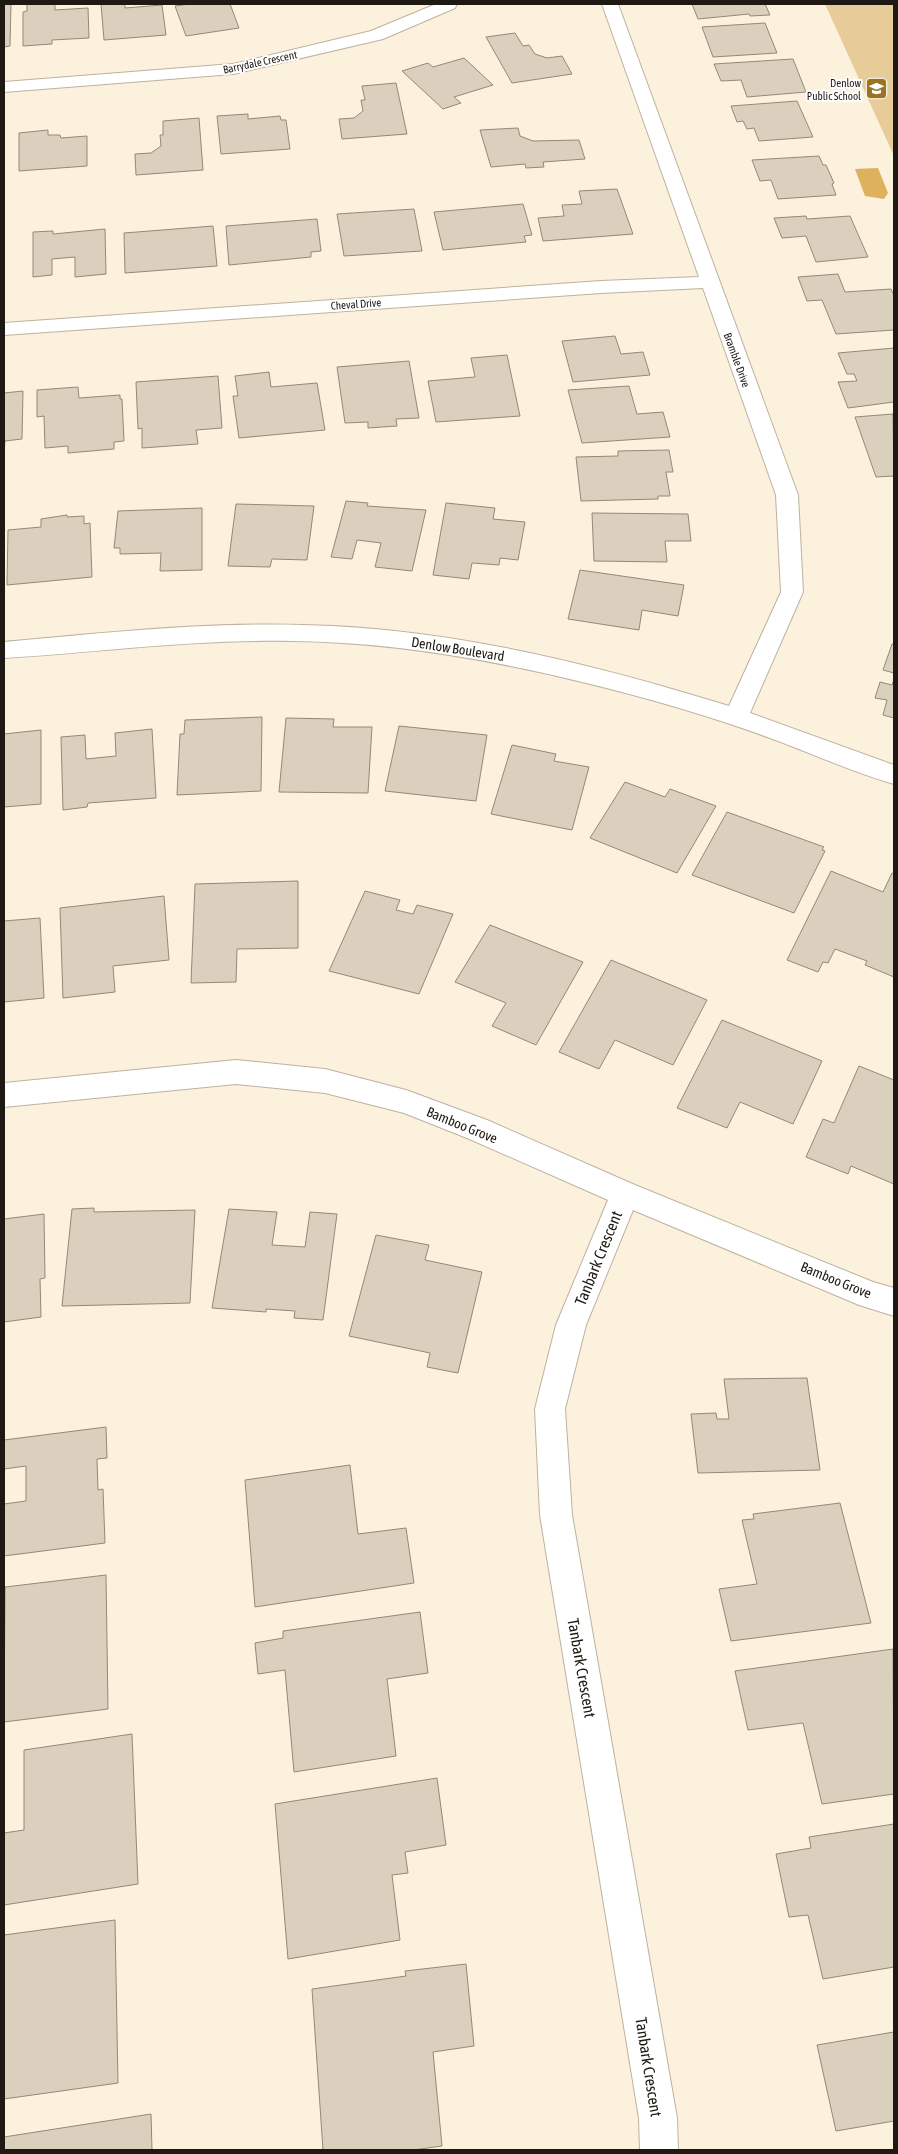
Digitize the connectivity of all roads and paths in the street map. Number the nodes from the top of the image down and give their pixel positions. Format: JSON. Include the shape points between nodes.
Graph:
{"nodes":[{"id":1,"x":449,"y":4,"type":"edge"},
{"id":2,"x":610,"y":4,"type":"edge"},
{"id":3,"x":4,"y":87,"type":"edge"},
{"id":4,"x":709,"y":282,"type":"junction"},
{"id":5,"x":4,"y":329,"type":"edge"},
{"id":6,"x":4,"y":650,"type":"edge"},
{"id":7,"x":736,"y":717,"type":"junction"},
{"id":8,"x":894,"y":775,"type":"edge"},
{"id":9,"x":4,"y":1095,"type":"edge"},
{"id":10,"x":624,"y":1194,"type":"junction"},
{"id":11,"x":894,"y":1302,"type":"edge"},
{"id":12,"x":660,"y":2150,"type":"edge"}],
"edges":[{"from":1,"to":3,"type":"street","name":"Barrydale Crescent","via":[[377,35],[233,69]]},
{"from":2,"to":4,"type":"street","name":"Bramble Drive"},
{"from":4,"to":5,"type":"street","name":"Cheval Drive","via":[[591,287]]},
{"from":4,"to":7,"type":"street","name":"Bramble Drive","via":[[787,495],[792,592]]},
{"from":6,"to":7,"type":"street","name":"Denlow Boulevard","via":[[231,632],[333,634],[420,642],[545,663]]},
{"from":7,"to":8,"type":"street","name":"Denlow Boulevard"},
{"from":9,"to":10,"type":"street","name":"Bamboo Grove","via":[[236,1072],[325,1081],[406,1102]]},
{"from":10,"to":11,"type":"street","name":"Bamboo Grove"},
{"from":10,"to":12,"type":"street","name":"Tanbark Crescent","via":[[571,1325],[550,1409],[556,1515],[658,2118]]}]}
